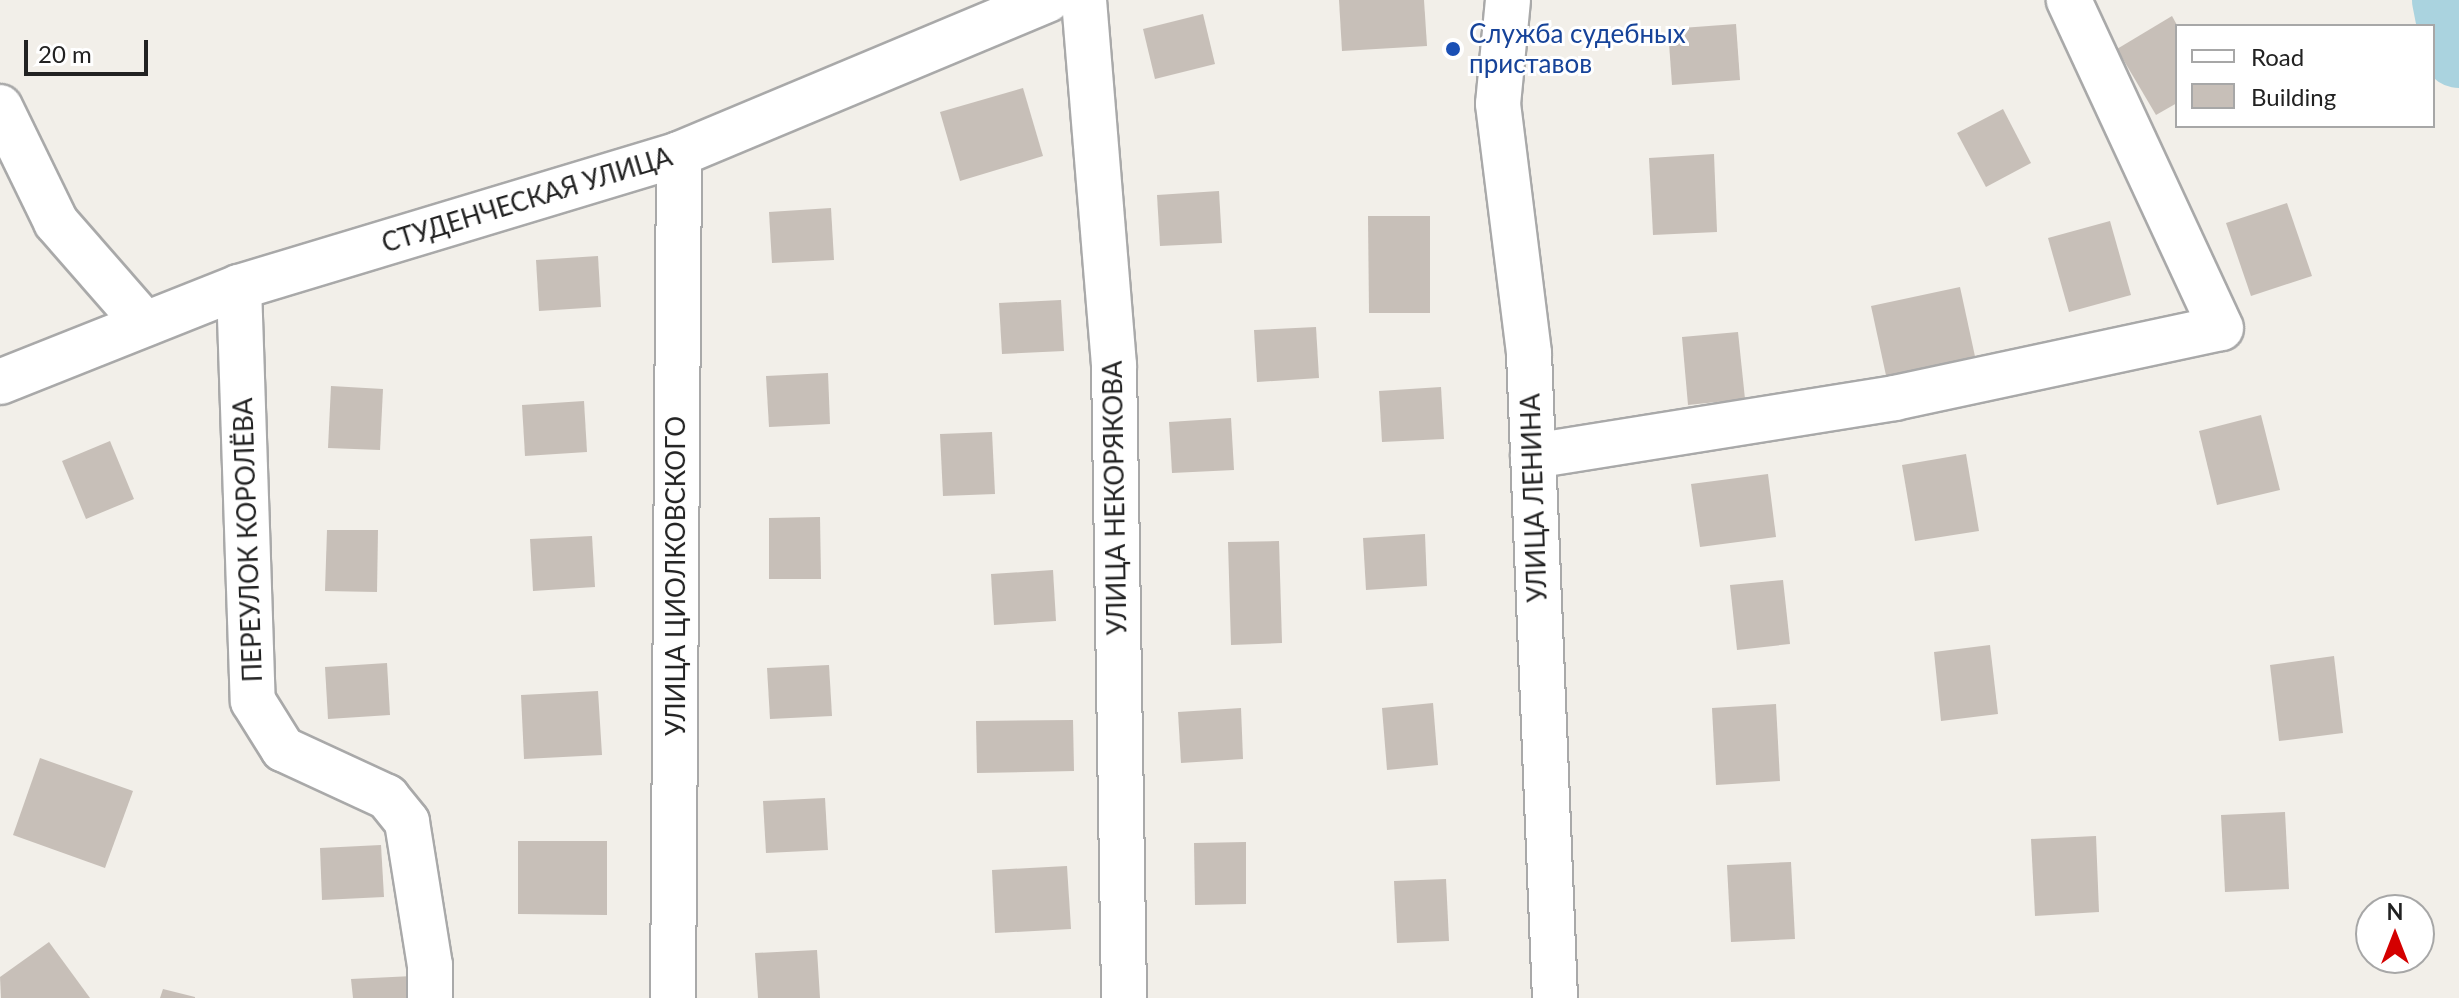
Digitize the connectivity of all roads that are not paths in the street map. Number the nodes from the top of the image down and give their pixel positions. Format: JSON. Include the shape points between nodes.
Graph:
{"nodes":[{"id":1,"x":1048,"y":0,"type":"edge"},
{"id":2,"x":1084,"y":0,"type":"edge"},
{"id":3,"x":1508,"y":0,"type":"edge"},
{"id":4,"x":2069,"y":0,"type":"edge"},
{"id":5,"x":0,"y":107,"type":"edge"},
{"id":6,"x":679,"y":154,"type":"junction"},
{"id":7,"x":239,"y":287,"type":"junction"},
{"id":8,"x":145,"y":324,"type":"junction"},
{"id":9,"x":0,"y":382,"type":"edge"},
{"id":10,"x":1533,"y":456,"type":"junction"},
{"id":11,"x":430,"y":998,"type":"edge"},
{"id":12,"x":673,"y":998,"type":"edge"},
{"id":13,"x":1124,"y":998,"type":"edge"},
{"id":14,"x":1555,"y":998,"type":"edge"}],
"edges":[{"from":1,"to":6,"type":"street","name":"СТУДЕНЧЕСКАЯ УЛИЦА"},
{"from":2,"to":13,"type":"street","name":"УЛИЦА НЕКОРЯКОВА","via":[[1114,365]]},
{"from":3,"to":10,"type":"street","name":"УЛИЦА ЛЕНИНА","via":[[1498,104],[1529,354]]},
{"from":4,"to":10,"type":"street","via":[[2221,328],[1895,398]]},
{"from":5,"to":8,"type":"street","via":[[56,222]]},
{"from":6,"to":7,"type":"street","name":"СТУДЕНЧЕСКАЯ УЛИЦА"},
{"from":6,"to":12,"type":"street","name":"УЛИЦА ЦИОЛКОВСКОГО"},
{"from":7,"to":8,"type":"street","name":"СТУДЕНЧЕСКАЯ УЛИЦА"},
{"from":7,"to":11,"type":"street","name":"ПЕРЕУЛОК КОРОЛЁВА","via":[[253,701],[283,749],[387,797],[407,822],[430,965]]},
{"from":8,"to":9,"type":"street","name":"СТУДЕНЧЕСКАЯ УЛИЦА"},
{"from":10,"to":14,"type":"street","name":"УЛИЦА ЛЕНИНА"}]}
